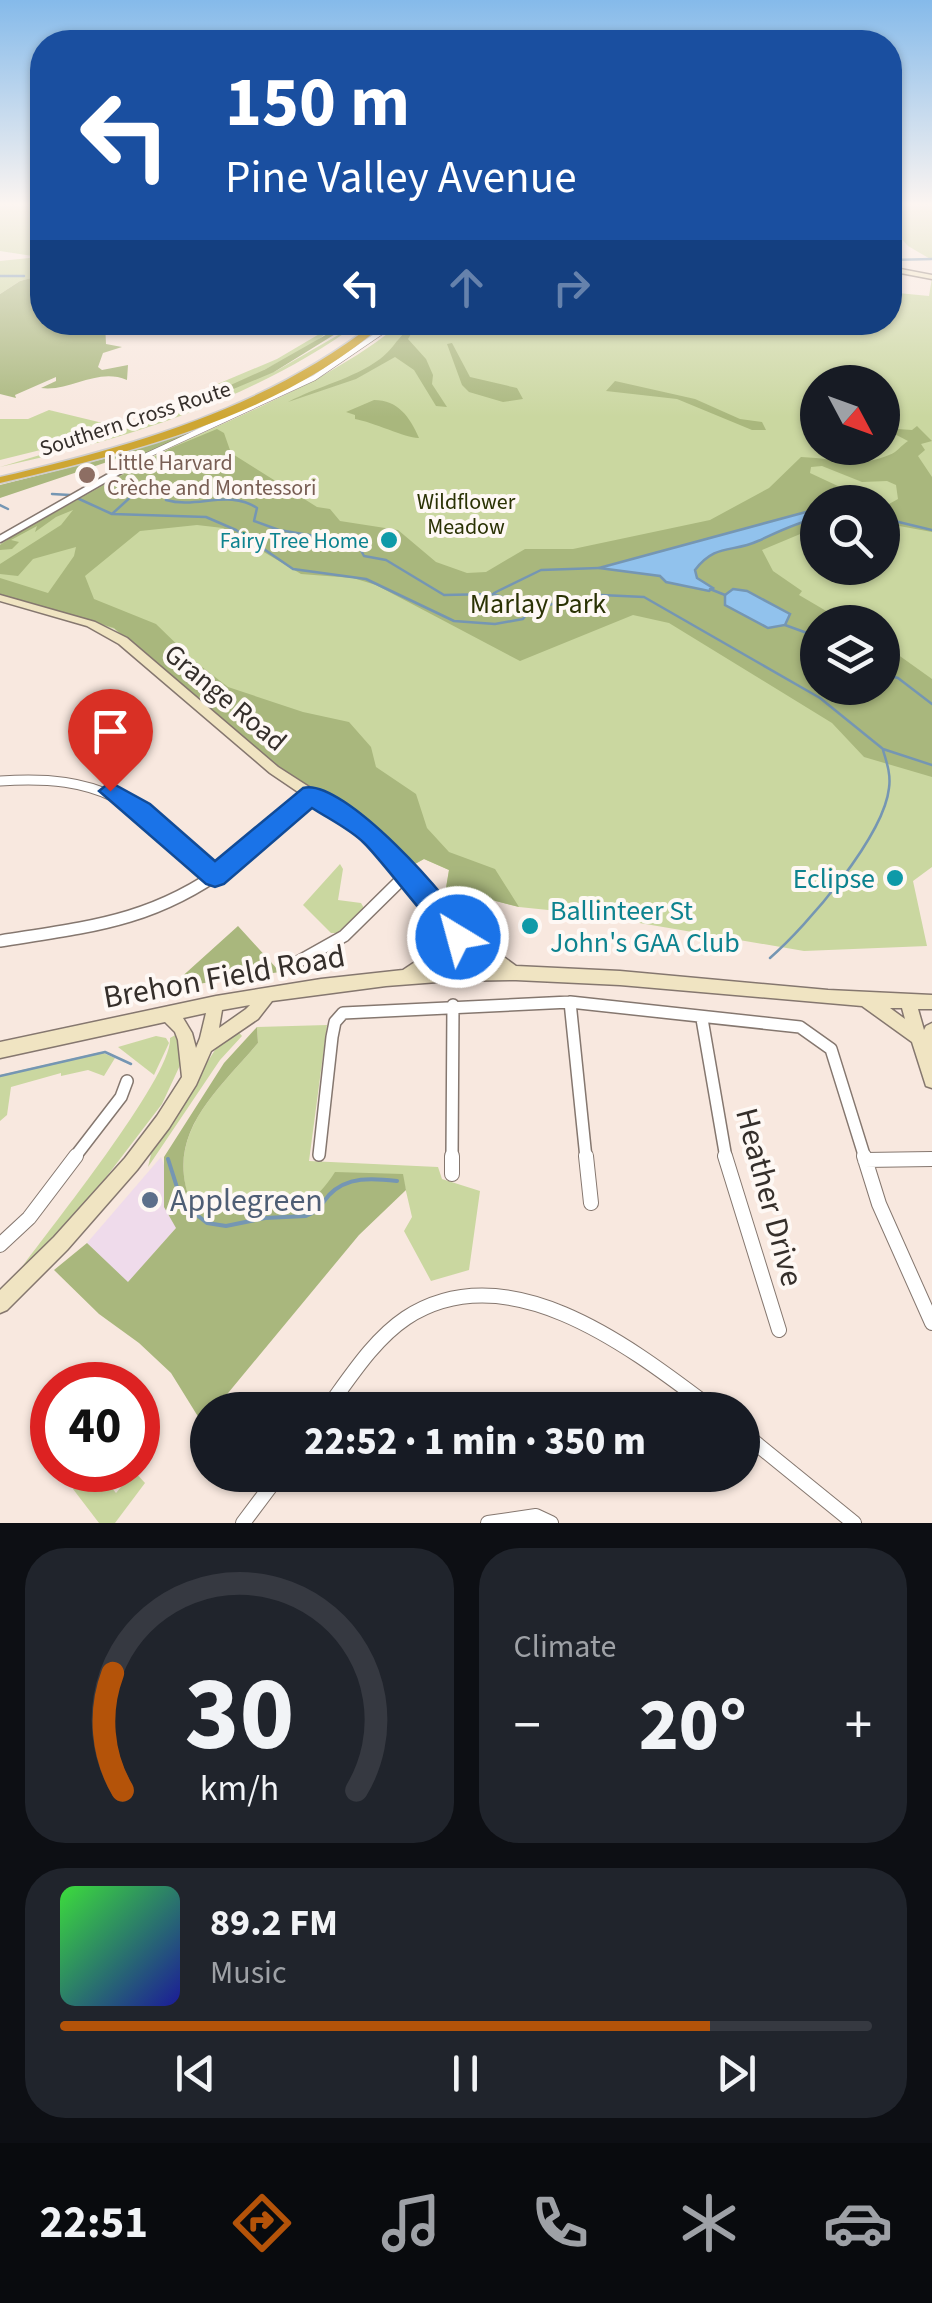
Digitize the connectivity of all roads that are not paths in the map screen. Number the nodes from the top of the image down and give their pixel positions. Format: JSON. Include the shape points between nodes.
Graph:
{"nodes":[{"id":1,"x":349,"y":335,"type":"edge"},
{"id":2,"x":363,"y":335,"type":"edge"},
{"id":3,"x":377,"y":335,"type":"edge"},
{"id":4,"x":0,"y":471,"type":"edge"},
{"id":5,"x":0,"y":480,"type":"edge"},
{"id":6,"x":0,"y":540,"type":"edge"},
{"id":7,"x":0,"y":598,"type":"edge"},
{"id":8,"x":0,"y":780,"type":"edge"},
{"id":9,"x":311,"y":795,"type":"junction"},
{"id":10,"x":406,"y":875,"type":"junction"},
{"id":11,"x":215,"y":877,"type":"junction"},
{"id":12,"x":454,"y":928,"type":"junction"},
{"id":13,"x":0,"y":941,"type":"edge"},
{"id":14,"x":286,"y":968,"type":"dead end"},
{"id":15,"x":512,"y":973,"type":"junction"},
{"id":16,"x":461,"y":975,"type":"junction"},
{"id":17,"x":403,"y":978,"type":"junction"},
{"id":18,"x":266,"y":997,"type":"junction"},
{"id":19,"x":865,"y":1000,"type":"junction"},
{"id":20,"x":570,"y":1002,"type":"junction"},
{"id":21,"x":908,"y":1002,"type":"junction"},
{"id":22,"x":932,"y":1002,"type":"edge"},
{"id":23,"x":216,"y":1003,"type":"junction"},
{"id":24,"x":453,"y":1004,"type":"junction"},
{"id":25,"x":166,"y":1013,"type":"junction"},
{"id":26,"x":702,"y":1019,"type":"junction"},
{"id":27,"x":925,"y":1040,"type":"edge"},
{"id":28,"x":206,"y":1046,"type":"junction"},
{"id":29,"x":0,"y":1050,"type":"edge"},
{"id":30,"x":190,"y":1077,"type":"junction"},
{"id":31,"x":932,"y":1080,"type":"edge"},
{"id":32,"x":127,"y":1081,"type":"dead end"},
{"id":33,"x":319,"y":1155,"type":"dead end"},
{"id":34,"x":932,"y":1159,"type":"edge"},
{"id":35,"x":865,"y":1160,"type":"junction"},
{"id":36,"x":452,"y":1174,"type":"dead end"},
{"id":37,"x":591,"y":1203,"type":"dead end"},
{"id":38,"x":0,"y":1245,"type":"edge"},
{"id":39,"x":0,"y":1303,"type":"edge"},
{"id":40,"x":932,"y":1323,"type":"edge"},
{"id":41,"x":779,"y":1330,"type":"dead end"},
{"id":42,"x":340,"y":1392,"type":"edge"},
{"id":43,"x":690,"y":1392,"type":"edge"},
{"id":44,"x":760,"y":1447,"type":"edge"},
{"id":45,"x":266,"y":1492,"type":"edge"},
{"id":46,"x":242,"y":1523,"type":"edge"},
{"id":47,"x":488,"y":1523,"type":"edge"},
{"id":48,"x":551,"y":1523,"type":"edge"},
{"id":49,"x":854,"y":1523,"type":"edge"}],
"edges":[{"from":1,"to":4,"type":"highway","name":"Southern Cross Route","via":[[239,397],[94,448]]},
{"from":2,"to":5,"type":"highway","name":"Southern Cross Route","via":[[304,375],[234,408]]},
{"from":3,"to":6,"type":"street","via":[[314,378],[160,449]]},
{"from":7,"to":9,"type":"street","name":"Grange Road","via":[[116,636]]},
{"from":8,"to":11,"type":"street","via":[[48,778],[102,788],[141,811]]},
{"from":9,"to":10,"type":"street","name":"Grange Road","via":[[371,834]]},
{"from":9,"to":11,"type":"street"},
{"from":10,"to":12,"type":"street","name":"Grange Road"},
{"from":10,"to":14,"type":"street","via":[[344,936]]},
{"from":11,"to":13,"type":"street","via":[[138,917]]},
{"from":12,"to":15,"type":"street","name":"Grange Road"},
{"from":12,"to":16,"type":"street"},
{"from":12,"to":17,"type":"street","via":[[438,955]]},
{"from":15,"to":16,"type":"street"},
{"from":15,"to":19,"type":"street"},
{"from":16,"to":17,"type":"street","name":"Brehon Field Road"},
{"from":17,"to":18,"type":"street","name":"Brehon Field Road"},
{"from":18,"to":23,"type":"street","name":"Brehon Field Road"},
{"from":18,"to":28,"type":"street"},
{"from":19,"to":21,"type":"street"},
{"from":19,"to":27,"type":"street"},
{"from":20,"to":24,"type":"street"},
{"from":20,"to":26,"type":"street"},
{"from":20,"to":37,"type":"street"},
{"from":21,"to":22,"type":"street"},
{"from":21,"to":27,"type":"street"},
{"from":23,"to":25,"type":"street","name":"Brehon Field Road"},
{"from":23,"to":28,"type":"street"},
{"from":24,"to":33,"type":"street","via":[[353,1011],[335,1022]]},
{"from":24,"to":36,"type":"street"},
{"from":25,"to":29,"type":"street","name":"Brehon Field Road"},
{"from":25,"to":30,"type":"street","via":[[189,1038]]},
{"from":26,"to":35,"type":"street","via":[[815,1034],[831,1049]]},
{"from":26,"to":41,"type":"street","name":"Heather Drive","via":[[727,1166]]},
{"from":27,"to":31,"type":"street"},
{"from":28,"to":30,"type":"street"},
{"from":30,"to":39,"type":"street","via":[[110,1190]]},
{"from":32,"to":38,"type":"street","via":[[29,1218]]},
{"from":34,"to":35,"type":"street"},
{"from":35,"to":40,"type":"street","via":[[895,1248]]},
{"from":42,"to":43,"type":"street","via":[[408,1316],[478,1292],[571,1317]]},
{"from":44,"to":49,"type":"street"},
{"from":45,"to":46,"type":"street"},
{"from":47,"to":48,"type":"street","via":[[536,1516]]}]}
